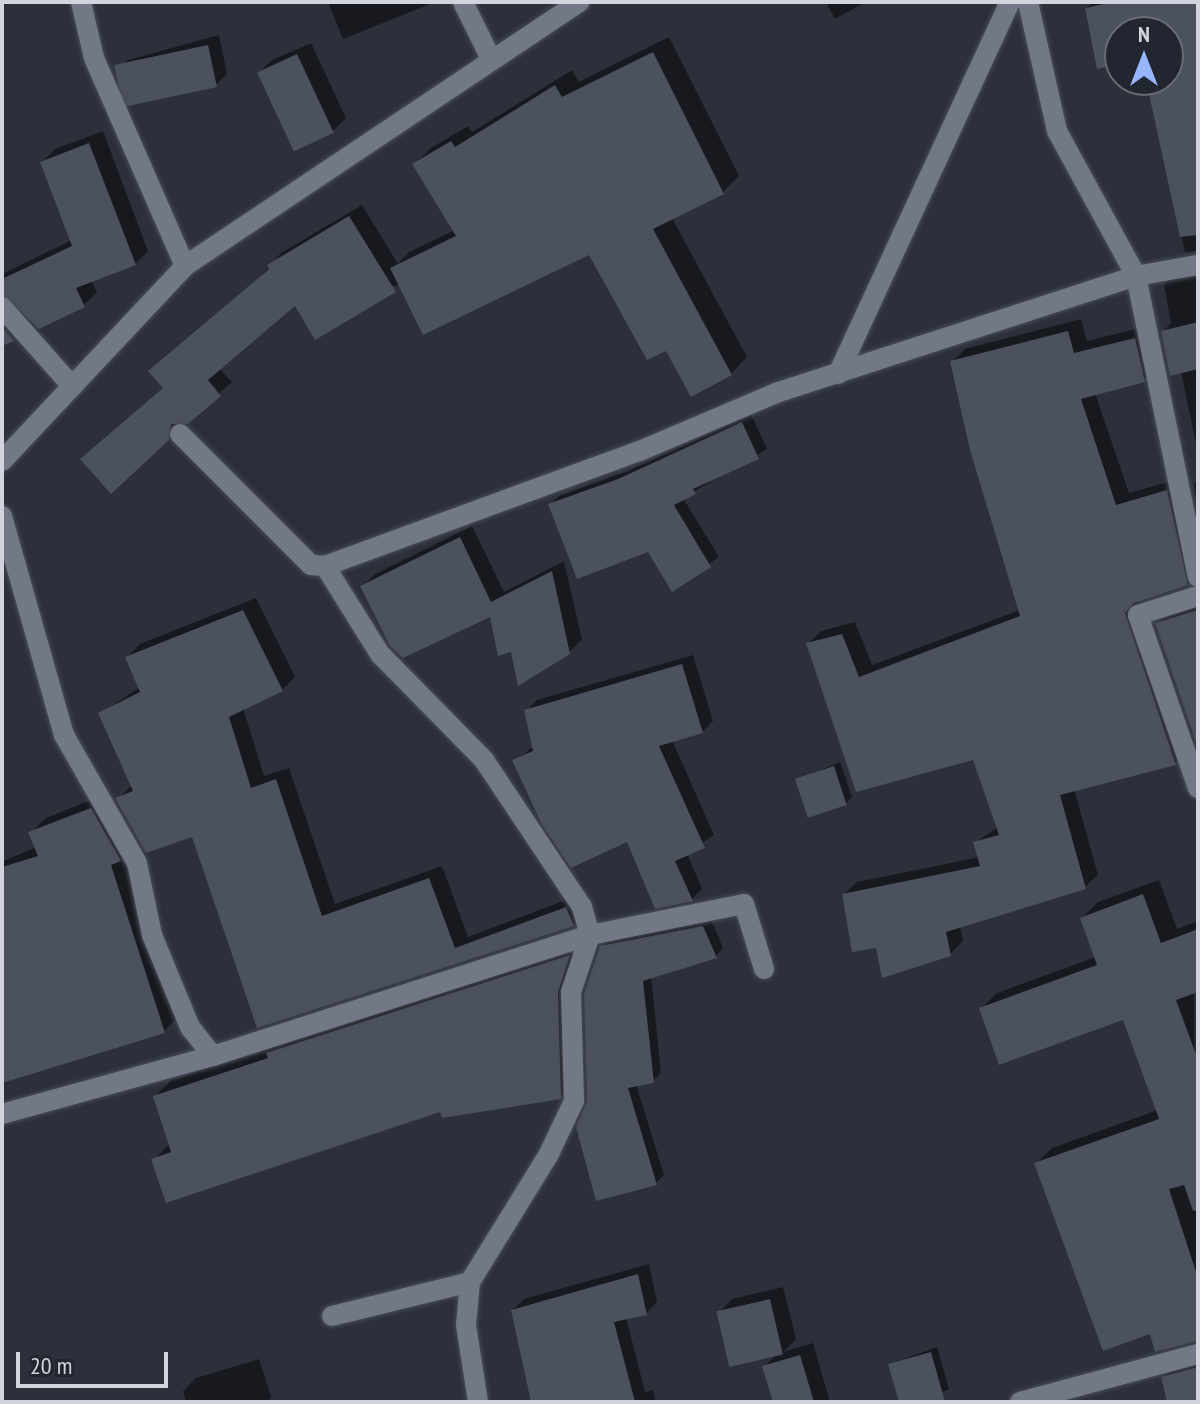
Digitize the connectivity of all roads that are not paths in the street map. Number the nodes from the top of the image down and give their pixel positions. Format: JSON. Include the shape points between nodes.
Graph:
{"nodes":[{"id":1,"x":81,"y":2,"type":"edge"},
{"id":2,"x":463,"y":2,"type":"edge"},
{"id":3,"x":580,"y":2,"type":"edge"},
{"id":4,"x":1010,"y":2,"type":"edge"},
{"id":5,"x":1028,"y":2,"type":"edge"},
{"id":6,"x":491,"y":59,"type":"junction"},
{"id":7,"x":1198,"y":265,"type":"edge"},
{"id":8,"x":185,"y":266,"type":"junction"},
{"id":9,"x":1136,"y":276,"type":"junction"},
{"id":10,"x":2,"y":307,"type":"edge"},
{"id":11,"x":838,"y":374,"type":"junction"},
{"id":12,"x":72,"y":386,"type":"junction"},
{"id":13,"x":180,"y":434,"type":"dead end"},
{"id":14,"x":2,"y":461,"type":"edge"},
{"id":15,"x":2,"y":516,"type":"edge"},
{"id":16,"x":325,"y":566,"type":"junction"},
{"id":17,"x":1198,"y":577,"type":"edge"},
{"id":18,"x":1198,"y":596,"type":"edge"},
{"id":19,"x":1198,"y":788,"type":"edge"},
{"id":20,"x":590,"y":935,"type":"junction"},
{"id":21,"x":764,"y":969,"type":"dead end"},
{"id":22,"x":213,"y":1056,"type":"junction"},
{"id":23,"x":2,"y":1114,"type":"edge"},
{"id":24,"x":470,"y":1282,"type":"junction"},
{"id":25,"x":332,"y":1316,"type":"dead end"},
{"id":26,"x":1198,"y":1354,"type":"edge"},
{"id":27,"x":478,"y":1402,"type":"edge"},
{"id":28,"x":1020,"y":1402,"type":"edge"}],
"edges":[{"from":1,"to":8,"type":"street","via":[[94,58]]},
{"from":2,"to":6,"type":"street"},
{"from":3,"to":6,"type":"street"},
{"from":4,"to":11,"type":"street"},
{"from":5,"to":9,"type":"street","via":[[1057,131]]},
{"from":6,"to":8,"type":"street"},
{"from":7,"to":9,"type":"street"},
{"from":8,"to":12,"type":"street"},
{"from":9,"to":11,"type":"street"},
{"from":9,"to":17,"type":"street"},
{"from":10,"to":12,"type":"street"},
{"from":11,"to":16,"type":"street"},
{"from":12,"to":14,"type":"street"},
{"from":13,"to":16,"type":"street","via":[[311,565]]},
{"from":15,"to":22,"type":"street","via":[[64,735],[137,863],[152,935],[190,1027]]},
{"from":16,"to":20,"type":"street","via":[[380,654],[484,760],[582,907]]},
{"from":18,"to":19,"type":"street","via":[[1138,615]]},
{"from":20,"to":21,"type":"street","via":[[744,904]]},
{"from":20,"to":22,"type":"street"},
{"from":20,"to":24,"type":"street","via":[[571,992],[574,1101],[549,1154]]},
{"from":22,"to":23,"type":"street"},
{"from":24,"to":25,"type":"street"},
{"from":24,"to":27,"type":"street","via":[[466,1325]]},
{"from":26,"to":28,"type":"street"}]}
